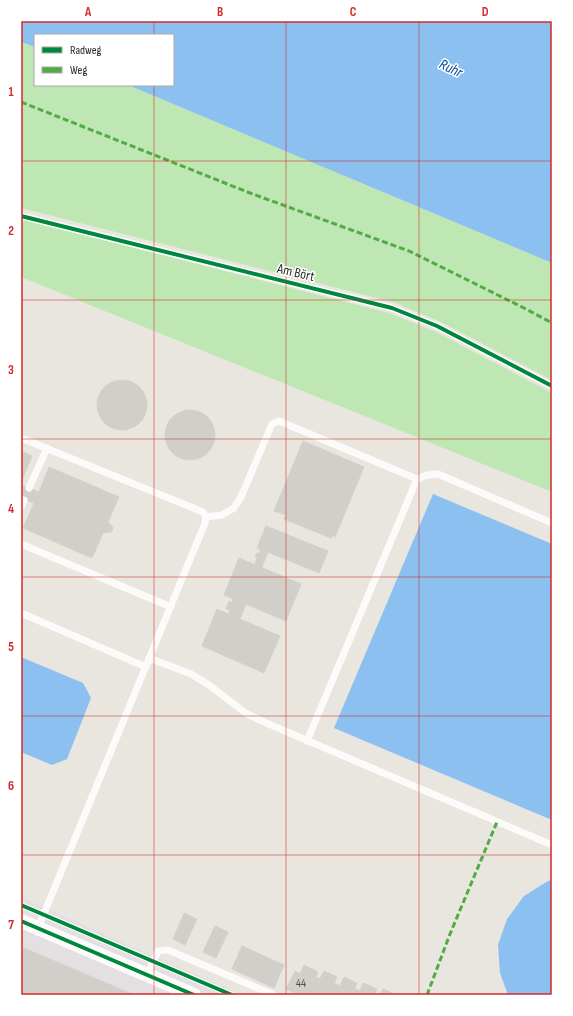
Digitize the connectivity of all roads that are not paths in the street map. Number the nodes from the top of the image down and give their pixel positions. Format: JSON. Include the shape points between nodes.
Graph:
{"nodes":[{"id":1,"x":21,"y":216,"type":"edge"},
{"id":2,"x":552,"y":386,"type":"edge"},
{"id":3,"x":21,"y":438,"type":"edge"},
{"id":4,"x":47,"y":448,"type":"junction"},
{"id":5,"x":417,"y":479,"type":"junction"},
{"id":6,"x":29,"y":488,"type":"dead end"},
{"id":7,"x":24,"y":500,"type":"dead end"},
{"id":8,"x":21,"y":507,"type":"edge"},
{"id":9,"x":206,"y":517,"type":"junction"},
{"id":10,"x":552,"y":523,"type":"edge"},
{"id":11,"x":21,"y":544,"type":"edge"},
{"id":12,"x":171,"y":606,"type":"junction"},
{"id":13,"x":21,"y":613,"type":"edge"},
{"id":14,"x":149,"y":658,"type":"junction"},
{"id":15,"x":146,"y":667,"type":"junction"},
{"id":16,"x":307,"y":742,"type":"junction"},
{"id":17,"x":552,"y":845,"type":"edge"},
{"id":18,"x":21,"y":920,"type":"edge"},
{"id":19,"x":38,"y":928,"type":"junction"},
{"id":20,"x":147,"y":975,"type":"junction"},
{"id":21,"x":194,"y":995,"type":"edge"},
{"id":22,"x":274,"y":995,"type":"edge"}],
"edges":[{"from":1,"to":2,"type":"lane","name":"Am Bört","via":[[392,308],[437,326]]},
{"from":3,"to":4,"type":"lane"},
{"from":4,"to":6,"type":"lane"},
{"from":4,"to":9,"type":"lane","via":[[203,512]]},
{"from":5,"to":9,"type":"lane","via":[[279,420],[272,424],[234,508],[222,515]]},
{"from":5,"to":10,"type":"lane","via":[[427,474],[438,474]]},
{"from":5,"to":16,"type":"lane"},
{"from":7,"to":8,"type":"lane"},
{"from":9,"to":12,"type":"lane"},
{"from":11,"to":12,"type":"lane"},
{"from":12,"to":14,"type":"lane"},
{"from":13,"to":15,"type":"lane"},
{"from":14,"to":15,"type":"lane"},
{"from":14,"to":16,"type":"lane","via":[[191,674],[247,714]]},
{"from":15,"to":19,"type":"lane"},
{"from":16,"to":17,"type":"lane"},
{"from":18,"to":19,"type":"street"},
{"from":19,"to":20,"type":"street"},
{"from":20,"to":21,"type":"street"},
{"from":20,"to":22,"type":"lane","via":[[158,951],[168,950]]}]}
